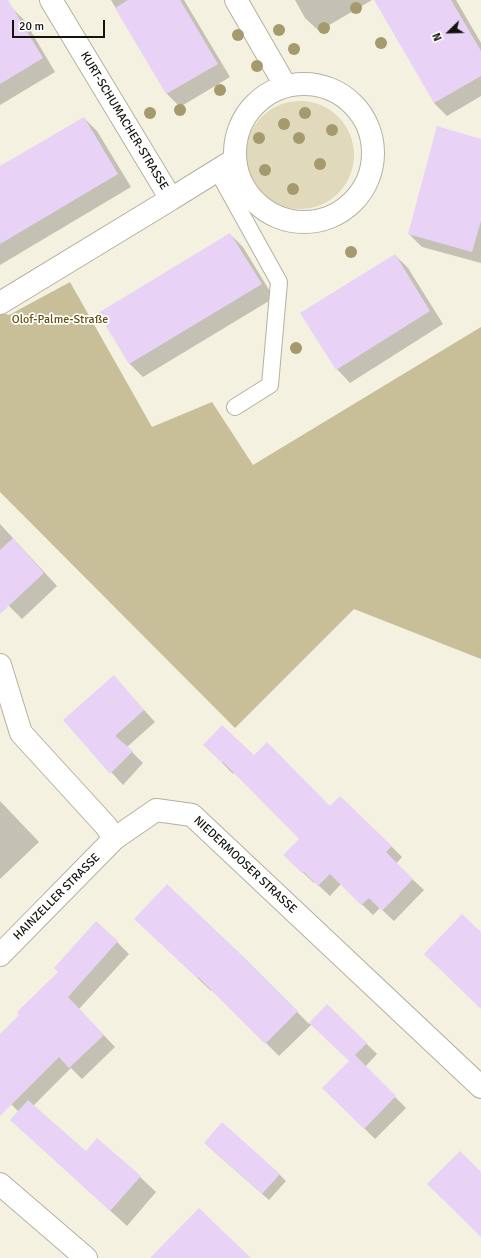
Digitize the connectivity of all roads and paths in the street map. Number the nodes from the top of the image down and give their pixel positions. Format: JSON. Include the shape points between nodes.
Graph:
{"nodes":[{"id":1,"x":51,"y":0,"type":"edge"},
{"id":2,"x":236,"y":0,"type":"edge"},
{"id":3,"x":285,"y":85,"type":"junction"},
{"id":4,"x":225,"y":165,"type":"junction"},
{"id":5,"x":171,"y":199,"type":"junction"},
{"id":6,"x":0,"y":303,"type":"edge"},
{"id":7,"x":234,"y":407,"type":"dead end"},
{"id":8,"x":0,"y":665,"type":"edge"},
{"id":9,"x":114,"y":839,"type":"junction"},
{"id":10,"x":0,"y":955,"type":"edge"},
{"id":11,"x":481,"y":1087,"type":"edge"},
{"id":12,"x":0,"y":1184,"type":"edge"},
{"id":13,"x":86,"y":1258,"type":"edge"}],
"edges":[{"from":1,"to":5,"type":"street","name":"KURT-SCHUMACHER-STRASSE"},
{"from":2,"to":3,"type":"street"},
{"from":3,"to":4,"type":"street","via":[[267,93],[252,105],[241,121]]},
{"from":3,"to":4,"type":"street","via":[[309,82],[331,88],[351,101],[365,119],[373,142],[373,165],[365,187],[350,205],[330,218],[308,223],[284,220],[266,212],[250,198],[239,180]]},
{"from":4,"to":5,"type":"street","name":"KURT-SCHUMACHER-STRASSE"},
{"from":4,"to":7,"type":"lane","via":[[279,282],[270,385]]},
{"from":5,"to":6,"type":"street"},
{"from":8,"to":9,"type":"street","via":[[21,733],[106,826]]},
{"from":9,"to":10,"type":"street","name":"HAINZELLER STRASSE"},
{"from":9,"to":11,"type":"street","name":"NIEDERMOOSER STRASSE","via":[[156,810],[192,815]]},
{"from":12,"to":13,"type":"street"}]}
